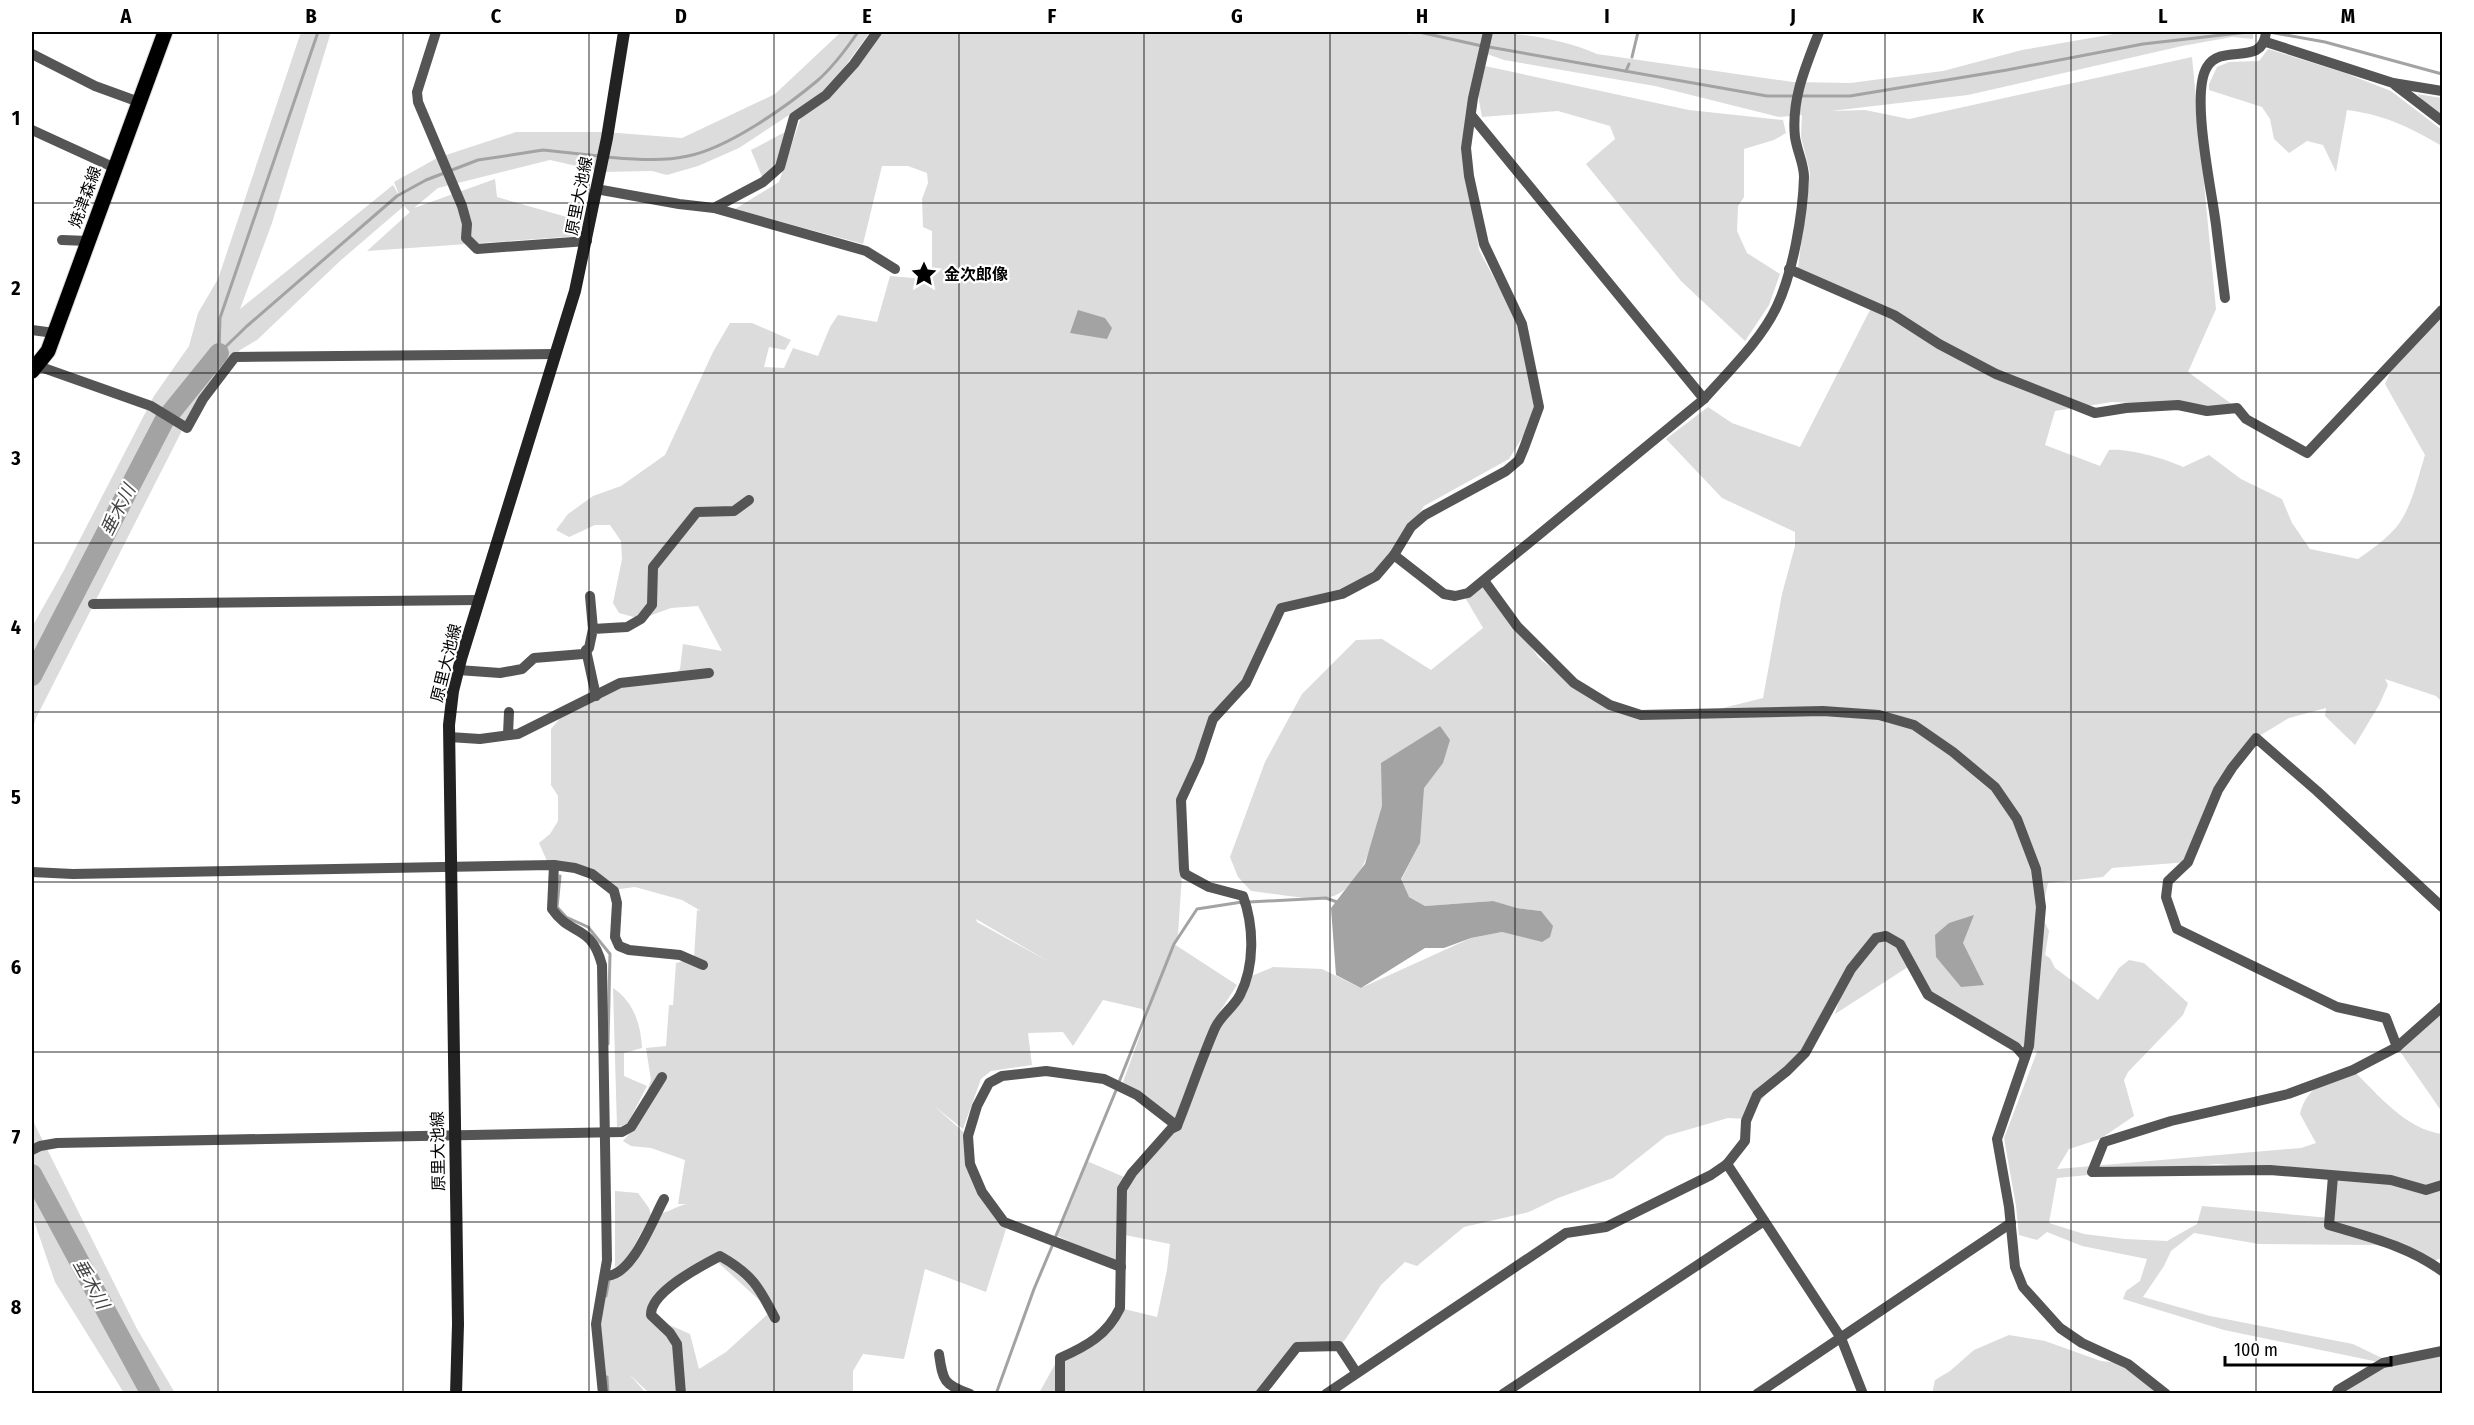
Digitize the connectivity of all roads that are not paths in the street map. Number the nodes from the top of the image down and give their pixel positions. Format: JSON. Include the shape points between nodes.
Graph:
{"nodes":[{"id":1,"x":165,"y":32,"type":"edge"},
{"id":2,"x":436,"y":32,"type":"edge"},
{"id":3,"x":624,"y":32,"type":"edge"},
{"id":4,"x":877,"y":32,"type":"edge"},
{"id":5,"x":1819,"y":32,"type":"edge"},
{"id":6,"x":1487,"y":33,"type":"edge"},
{"id":7,"x":2266,"y":37,"type":"edge"},
{"id":8,"x":32,"y":54,"type":"edge"},
{"id":9,"x":2393,"y":83,"type":"junction"},
{"id":10,"x":2442,"y":91,"type":"edge"},
{"id":11,"x":139,"y":102,"type":"junction"},
{"id":12,"x":1471,"y":115,"type":"junction"},
{"id":13,"x":2442,"y":122,"type":"edge"},
{"id":14,"x":32,"y":130,"type":"edge"},
{"id":15,"x":115,"y":168,"type":"junction"},
{"id":16,"x":596,"y":189,"type":"junction"},
{"id":17,"x":714,"y":208,"type":"junction"},
{"id":18,"x":62,"y":240,"type":"dead end"},
{"id":19,"x":88,"y":241,"type":"junction"},
{"id":20,"x":587,"y":241,"type":"junction"},
{"id":21,"x":896,"y":269,"type":"dead end"},
{"id":22,"x":1789,"y":269,"type":"junction"},
{"id":23,"x":2225,"y":298,"type":"dead end"},
{"id":24,"x":2442,"y":310,"type":"edge"},
{"id":25,"x":32,"y":330,"type":"edge"},
{"id":26,"x":54,"y":333,"type":"junction"},
{"id":27,"x":556,"y":354,"type":"junction"},
{"id":28,"x":35,"y":369,"type":"edge"},
{"id":29,"x":1704,"y":399,"type":"junction"},
{"id":30,"x":749,"y":500,"type":"dead end"},
{"id":31,"x":1394,"y":555,"type":"junction"},
{"id":32,"x":1485,"y":582,"type":"junction"},
{"id":33,"x":590,"y":596,"type":"dead end"},
{"id":34,"x":479,"y":600,"type":"junction"},
{"id":35,"x":93,"y":604,"type":"dead end"},
{"id":36,"x":593,"y":629,"type":"junction"},
{"id":37,"x":586,"y":650,"type":"junction"},
{"id":38,"x":458,"y":670,"type":"junction"},
{"id":39,"x":709,"y":673,"type":"dead end"},
{"id":40,"x":596,"y":696,"type":"junction"},
{"id":41,"x":508,"y":712,"type":"dead end"},
{"id":42,"x":508,"y":734,"type":"junction"},
{"id":43,"x":449,"y":737,"type":"junction"},
{"id":44,"x":555,"y":865,"type":"junction"},
{"id":45,"x":451,"y":866,"type":"junction"},
{"id":46,"x":32,"y":872,"type":"edge"},
{"id":47,"x":2442,"y":907,"type":"edge"},
{"id":48,"x":703,"y":965,"type":"dead end"},
{"id":49,"x":2442,"y":1007,"type":"edge"},
{"id":50,"x":2397,"y":1047,"type":"junction"},
{"id":51,"x":2025,"y":1057,"type":"junction"},
{"id":52,"x":662,"y":1077,"type":"dead end"},
{"id":53,"x":1177,"y":1126,"type":"junction"},
{"id":54,"x":605,"y":1134,"type":"junction"},
{"id":55,"x":454,"y":1137,"type":"junction"},
{"id":56,"x":36,"y":1148,"type":"edge"},
{"id":57,"x":1727,"y":1164,"type":"junction"},
{"id":58,"x":2334,"y":1176,"type":"junction"},
{"id":59,"x":2442,"y":1185,"type":"edge"},
{"id":60,"x":663,"y":1199,"type":"dead end"},
{"id":61,"x":1764,"y":1221,"type":"junction"},
{"id":62,"x":2011,"y":1223,"type":"junction"},
{"id":63,"x":1121,"y":1267,"type":"junction"},
{"id":64,"x":2442,"y":1271,"type":"edge"},
{"id":65,"x":604,"y":1276,"type":"junction"},
{"id":66,"x":775,"y":1318,"type":"dead end"},
{"id":67,"x":1841,"y":1338,"type":"junction"},
{"id":68,"x":2442,"y":1351,"type":"edge"},
{"id":69,"x":939,"y":1354,"type":"dead end"},
{"id":70,"x":1356,"y":1372,"type":"junction"},
{"id":71,"x":456,"y":1394,"type":"edge"},
{"id":72,"x":603,"y":1394,"type":"edge"},
{"id":73,"x":681,"y":1394,"type":"edge"},
{"id":74,"x":970,"y":1394,"type":"edge"},
{"id":75,"x":1060,"y":1394,"type":"edge"},
{"id":76,"x":1260,"y":1394,"type":"edge"},
{"id":77,"x":1326,"y":1394,"type":"edge"},
{"id":78,"x":1503,"y":1394,"type":"edge"},
{"id":79,"x":1757,"y":1394,"type":"edge"},
{"id":80,"x":1863,"y":1394,"type":"edge"},
{"id":81,"x":2166,"y":1394,"type":"edge"},
{"id":82,"x":2336,"y":1394,"type":"edge"}],
"edges":[{"from":1,"to":11,"type":"main road","name":"焼津森線"},
{"from":2,"to":20,"type":"street","via":[[417,92],[418,102],[454,184],[467,224],[466,238],[477,249]]},
{"from":3,"to":16,"type":"main road","name":"原里大池線"},
{"from":4,"to":17,"type":"street","via":[[826,95],[794,117],[780,167],[763,182]]},
{"from":5,"to":22,"type":"street","via":[[1797,89],[1795,137],[1804,173],[1802,211]]},
{"from":6,"to":12,"type":"street"},
{"from":7,"to":9,"type":"street"},
{"from":7,"to":23,"type":"street","via":[[2258,50],[2217,56],[2206,67],[2201,86],[2203,137]]},
{"from":8,"to":11,"type":"street","via":[[95,86]]},
{"from":9,"to":10,"type":"street"},
{"from":9,"to":13,"type":"street"},
{"from":11,"to":15,"type":"main road","name":"焼津森線"},
{"from":12,"to":29,"type":"street"},
{"from":12,"to":31,"type":"street","via":[[1466,148],[1475,206],[1484,244],[1522,324],[1539,407],[1519,460],[1425,515],[1411,527]]},
{"from":14,"to":15,"type":"street"},
{"from":15,"to":19,"type":"main road","name":"焼津森線"},
{"from":16,"to":17,"type":"street"},
{"from":16,"to":20,"type":"main road","name":"原里大池線"},
{"from":17,"to":21,"type":"street","via":[[866,251]]},
{"from":18,"to":19,"type":"street"},
{"from":19,"to":26,"type":"main road","name":"焼津森線"},
{"from":20,"to":27,"type":"main road","name":"原里大池線"},
{"from":22,"to":24,"type":"street","via":[[1894,315],[1996,374],[2078,408],[2095,413],[2178,405],[2207,411],[2237,408],[2246,419],[2307,453]]},
{"from":22,"to":29,"type":"street","via":[[1777,306],[1736,364]]},
{"from":25,"to":26,"type":"street"},
{"from":26,"to":28,"type":"main road","name":"焼津森線","via":[[48,351]]},
{"from":27,"to":28,"type":"street","via":[[235,357],[187,428],[151,406]]},
{"from":27,"to":34,"type":"main road","name":"原里大池線"},
{"from":29,"to":32,"type":"street"},
{"from":30,"to":36,"type":"street","via":[[735,511],[697,512],[653,567],[652,604],[640,619],[627,627]]},
{"from":31,"to":32,"type":"street","via":[[1444,594],[1468,593]]},
{"from":31,"to":53,"type":"street","via":[[1376,576],[1342,594],[1281,608],[1246,683],[1213,719],[1181,800],[1185,874],[1209,887],[1243,896],[1252,952],[1240,995],[1216,1025]]},
{"from":32,"to":51,"type":"street","via":[[1517,626],[1574,683],[1610,705],[1641,715],[1823,711],[1879,716],[1914,726],[1995,787],[2018,819],[2036,869],[2041,907]]},
{"from":33,"to":36,"type":"street"},
{"from":34,"to":35,"type":"street"},
{"from":34,"to":38,"type":"main road","name":"原里大池線"},
{"from":36,"to":37,"type":"street"},
{"from":37,"to":38,"type":"street","via":[[583,654],[534,658],[522,669],[500,673]]},
{"from":37,"to":40,"type":"street"},
{"from":38,"to":43,"type":"main road","name":"原里大池線"},
{"from":39,"to":40,"type":"street","via":[[620,683]]},
{"from":40,"to":42,"type":"street","via":[[518,734]]},
{"from":41,"to":42,"type":"street"},
{"from":42,"to":43,"type":"street","via":[[480,739]]},
{"from":43,"to":45,"type":"main road","name":"原里大池線"},
{"from":44,"to":45,"type":"street"},
{"from":44,"to":48,"type":"street","via":[[592,874],[614,891],[615,937],[619,946],[629,951],[680,955]]},
{"from":44,"to":54,"type":"street","via":[[552,909],[593,942],[602,965]]},
{"from":45,"to":46,"type":"street"},
{"from":45,"to":55,"type":"main road","name":"原里大池線"},
{"from":47,"to":50,"type":"street","via":[[2256,738],[2218,790],[2188,862],[2168,880],[2166,897],[2177,929],[2337,1007],[2386,1018]]},
{"from":49,"to":50,"type":"street"},
{"from":50,"to":58,"type":"street","via":[[2352,1070],[2288,1094],[2171,1121],[2104,1142],[2092,1172],[2270,1170]]},
{"from":51,"to":57,"type":"street","via":[[2016,1047],[1928,995],[1900,944],[1886,936],[1876,938],[1847,976],[1805,1053],[1757,1095],[1746,1121],[1745,1141]]},
{"from":51,"to":62,"type":"street","via":[[1997,1139]]},
{"from":52,"to":54,"type":"street","via":[[631,1126],[622,1132]]},
{"from":53,"to":63,"type":"street","via":[[1122,1189]]},
{"from":53,"to":63,"type":"street","via":[[1137,1095],[1104,1079],[1046,1071],[1002,1076],[989,1083],[977,1106],[968,1136],[970,1164],[982,1192],[1004,1222]]},
{"from":54,"to":55,"type":"street"},
{"from":54,"to":65,"type":"street"},
{"from":55,"to":56,"type":"street","via":[[57,1143]]},
{"from":55,"to":71,"type":"main road","name":"原里大池線","via":[[459,1324]]},
{"from":57,"to":61,"type":"street"},
{"from":57,"to":70,"type":"street","via":[[1606,1227],[1566,1233]]},
{"from":58,"to":59,"type":"street","via":[[2391,1180],[2426,1190]]},
{"from":58,"to":64,"type":"street","via":[[2329,1225],[2395,1244]]},
{"from":60,"to":65,"type":"street","via":[[631,1261],[620,1273]]},
{"from":61,"to":67,"type":"street"},
{"from":61,"to":78,"type":"street"},
{"from":62,"to":67,"type":"street"},
{"from":62,"to":81,"type":"street","via":[[2015,1267],[2023,1287],[2047,1315],[2082,1343],[2128,1364]]},
{"from":63,"to":75,"type":"street","via":[[1120,1308],[1112,1325],[1083,1348],[1060,1358]]},
{"from":65,"to":72,"type":"street","via":[[596,1324]]},
{"from":66,"to":73,"type":"street","via":[[757,1284],[720,1256],[658,1298],[651,1315],[677,1344]]},
{"from":67,"to":79,"type":"street"},
{"from":67,"to":80,"type":"street"},
{"from":68,"to":82,"type":"street","via":[[2383,1363]]},
{"from":69,"to":74,"type":"street","via":[[943,1378],[949,1386]]},
{"from":70,"to":76,"type":"street","via":[[1339,1346],[1297,1347]]},
{"from":70,"to":77,"type":"street"}]}
